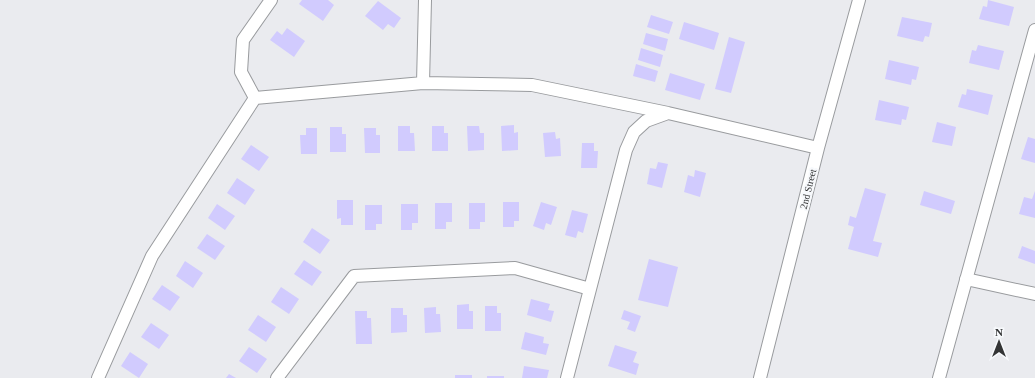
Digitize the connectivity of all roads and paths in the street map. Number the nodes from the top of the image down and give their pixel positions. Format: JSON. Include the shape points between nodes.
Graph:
{"nodes":[{"id":1,"x":271,"y":0,"type":"edge"},
{"id":2,"x":425,"y":0,"type":"edge"},
{"id":3,"x":859,"y":0,"type":"edge"},
{"id":4,"x":1035,"y":30,"type":"edge"},
{"id":5,"x":424,"y":83,"type":"junction"},
{"id":6,"x":255,"y":98,"type":"junction"},
{"id":7,"x":668,"y":113,"type":"junction"},
{"id":8,"x":818,"y":148,"type":"junction"},
{"id":9,"x":966,"y":279,"type":"junction"},
{"id":10,"x":590,"y":289,"type":"junction"},
{"id":11,"x":1035,"y":294,"type":"edge"},
{"id":12,"x":98,"y":378,"type":"edge"},
{"id":13,"x":277,"y":378,"type":"edge"},
{"id":14,"x":567,"y":378,"type":"edge"},
{"id":15,"x":760,"y":378,"type":"edge"},
{"id":16,"x":939,"y":378,"type":"edge"}],
"edges":[{"from":1,"to":6,"type":"street","via":[[243,40],[241,72]]},
{"from":2,"to":5,"type":"street"},
{"from":3,"to":8,"type":"street","name":"2nd Street"},
{"from":4,"to":9,"type":"street"},
{"from":5,"to":6,"type":"street"},
{"from":5,"to":7,"type":"street","via":[[532,85]]},
{"from":6,"to":12,"type":"street","via":[[152,256]]},
{"from":7,"to":8,"type":"street"},
{"from":7,"to":10,"type":"street","via":[[646,121],[634,132],[626,150]]},
{"from":8,"to":15,"type":"street","name":"2nd Street"},
{"from":9,"to":11,"type":"street"},
{"from":9,"to":16,"type":"street"},
{"from":10,"to":13,"type":"street","via":[[515,268],[354,276]]},
{"from":10,"to":14,"type":"street"}]}
